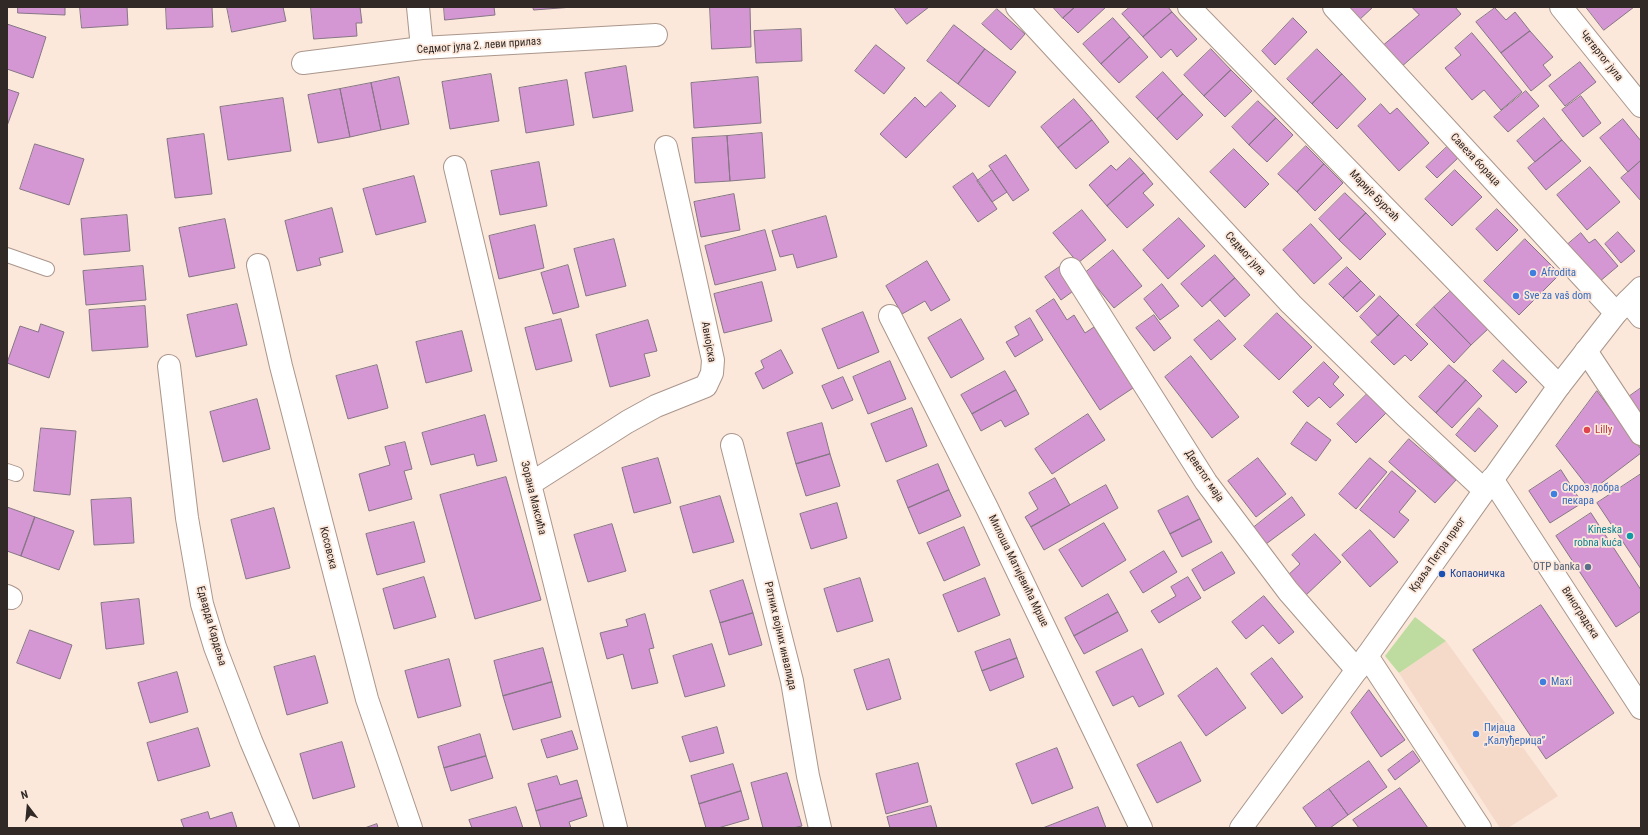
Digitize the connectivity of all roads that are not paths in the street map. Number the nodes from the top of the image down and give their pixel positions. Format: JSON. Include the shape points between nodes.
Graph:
{"nodes":[{"id":1,"x":418,"y":7,"type":"edge"},
{"id":2,"x":1016,"y":7,"type":"edge"},
{"id":3,"x":1189,"y":7,"type":"edge"},
{"id":4,"x":1334,"y":7,"type":"edge"},
{"id":5,"x":1561,"y":7,"type":"edge"},
{"id":6,"x":656,"y":35,"type":"dead end"},
{"id":7,"x":422,"y":48,"type":"junction"},
{"id":8,"x":303,"y":63,"type":"dead end"},
{"id":9,"x":1641,"y":106,"type":"edge"},
{"id":10,"x":666,"y":147,"type":"dead end"},
{"id":11,"x":455,"y":167,"type":"dead end"},
{"id":12,"x":7,"y":255,"type":"edge"},
{"id":13,"x":258,"y":265,"type":"dead end"},
{"id":14,"x":47,"y":269,"type":"dead end"},
{"id":15,"x":1070,"y":269,"type":"dead end"},
{"id":16,"x":1631,"y":305,"type":"edge"},
{"id":17,"x":890,"y":316,"type":"dead end"},
{"id":18,"x":1586,"y":351,"type":"junction"},
{"id":19,"x":169,"y":366,"type":"dead end"},
{"id":20,"x":1558,"y":386,"type":"junction"},
{"id":21,"x":1641,"y":434,"type":"edge"},
{"id":22,"x":732,"y":445,"type":"dead end"},
{"id":23,"x":530,"y":484,"type":"junction"},
{"id":24,"x":1488,"y":484,"type":"junction"},
{"id":25,"x":1362,"y":663,"type":"junction"},
{"id":26,"x":1641,"y":708,"type":"edge"},
{"id":27,"x":288,"y":828,"type":"edge"},
{"id":28,"x":410,"y":828,"type":"edge"},
{"id":29,"x":616,"y":828,"type":"edge"},
{"id":30,"x":820,"y":828,"type":"edge"},
{"id":31,"x":1141,"y":828,"type":"edge"},
{"id":32,"x":1242,"y":828,"type":"edge"},
{"id":33,"x":1480,"y":828,"type":"edge"}],
"edges":[{"from":1,"to":7,"type":"street"},
{"from":2,"to":24,"type":"street","name":"Седмог јула","via":[[1291,304],[1403,414]]},
{"from":3,"to":20,"type":"street","name":"Марије Бурсаћ"},
{"from":4,"to":16,"type":"street","name":"Савеза бораца"},
{"from":5,"to":9,"type":"street","name":"Четвртог јула"},
{"from":6,"to":7,"type":"street","name":"Седмог јула 2. леви прилаз"},
{"from":7,"to":8,"type":"street","name":"Седмог јула 2. леви прилаз"},
{"from":10,"to":23,"type":"street","name":"Авнојска","via":[[713,360],[712,374],[706,386],[656,406],[627,422]]},
{"from":11,"to":23,"type":"street","name":"Зорана Максића"},
{"from":12,"to":14,"type":"lane"},
{"from":13,"to":28,"type":"street","name":"Косовска","via":[[281,366],[367,699]]},
{"from":15,"to":25,"type":"street","name":"Деветог маја","via":[[1206,482],[1288,591]]},
{"from":16,"to":18,"type":"street","name":"Краља Петра првог"},
{"from":17,"to":31,"type":"street","name":"Милоша Матијевића Мрше","via":[[987,508]]},
{"from":18,"to":20,"type":"street","name":"Краља Петра првог"},
{"from":18,"to":21,"type":"street"},
{"from":19,"to":27,"type":"street","name":"Едварда Кардеља","via":[[187,518],[202,604],[215,647],[251,741]]},
{"from":20,"to":24,"type":"street","name":"Краља Петра првог"},
{"from":22,"to":30,"type":"street","name":"Ратних војних инвалида","via":[[790,673]]},
{"from":23,"to":29,"type":"street","name":"Зорана Максића"},
{"from":24,"to":25,"type":"street","name":"Краља Петра првог"},
{"from":24,"to":26,"type":"street","name":"Виноградска"},
{"from":25,"to":32,"type":"street","name":"Краља Петра првог"},
{"from":25,"to":33,"type":"street"}]}
